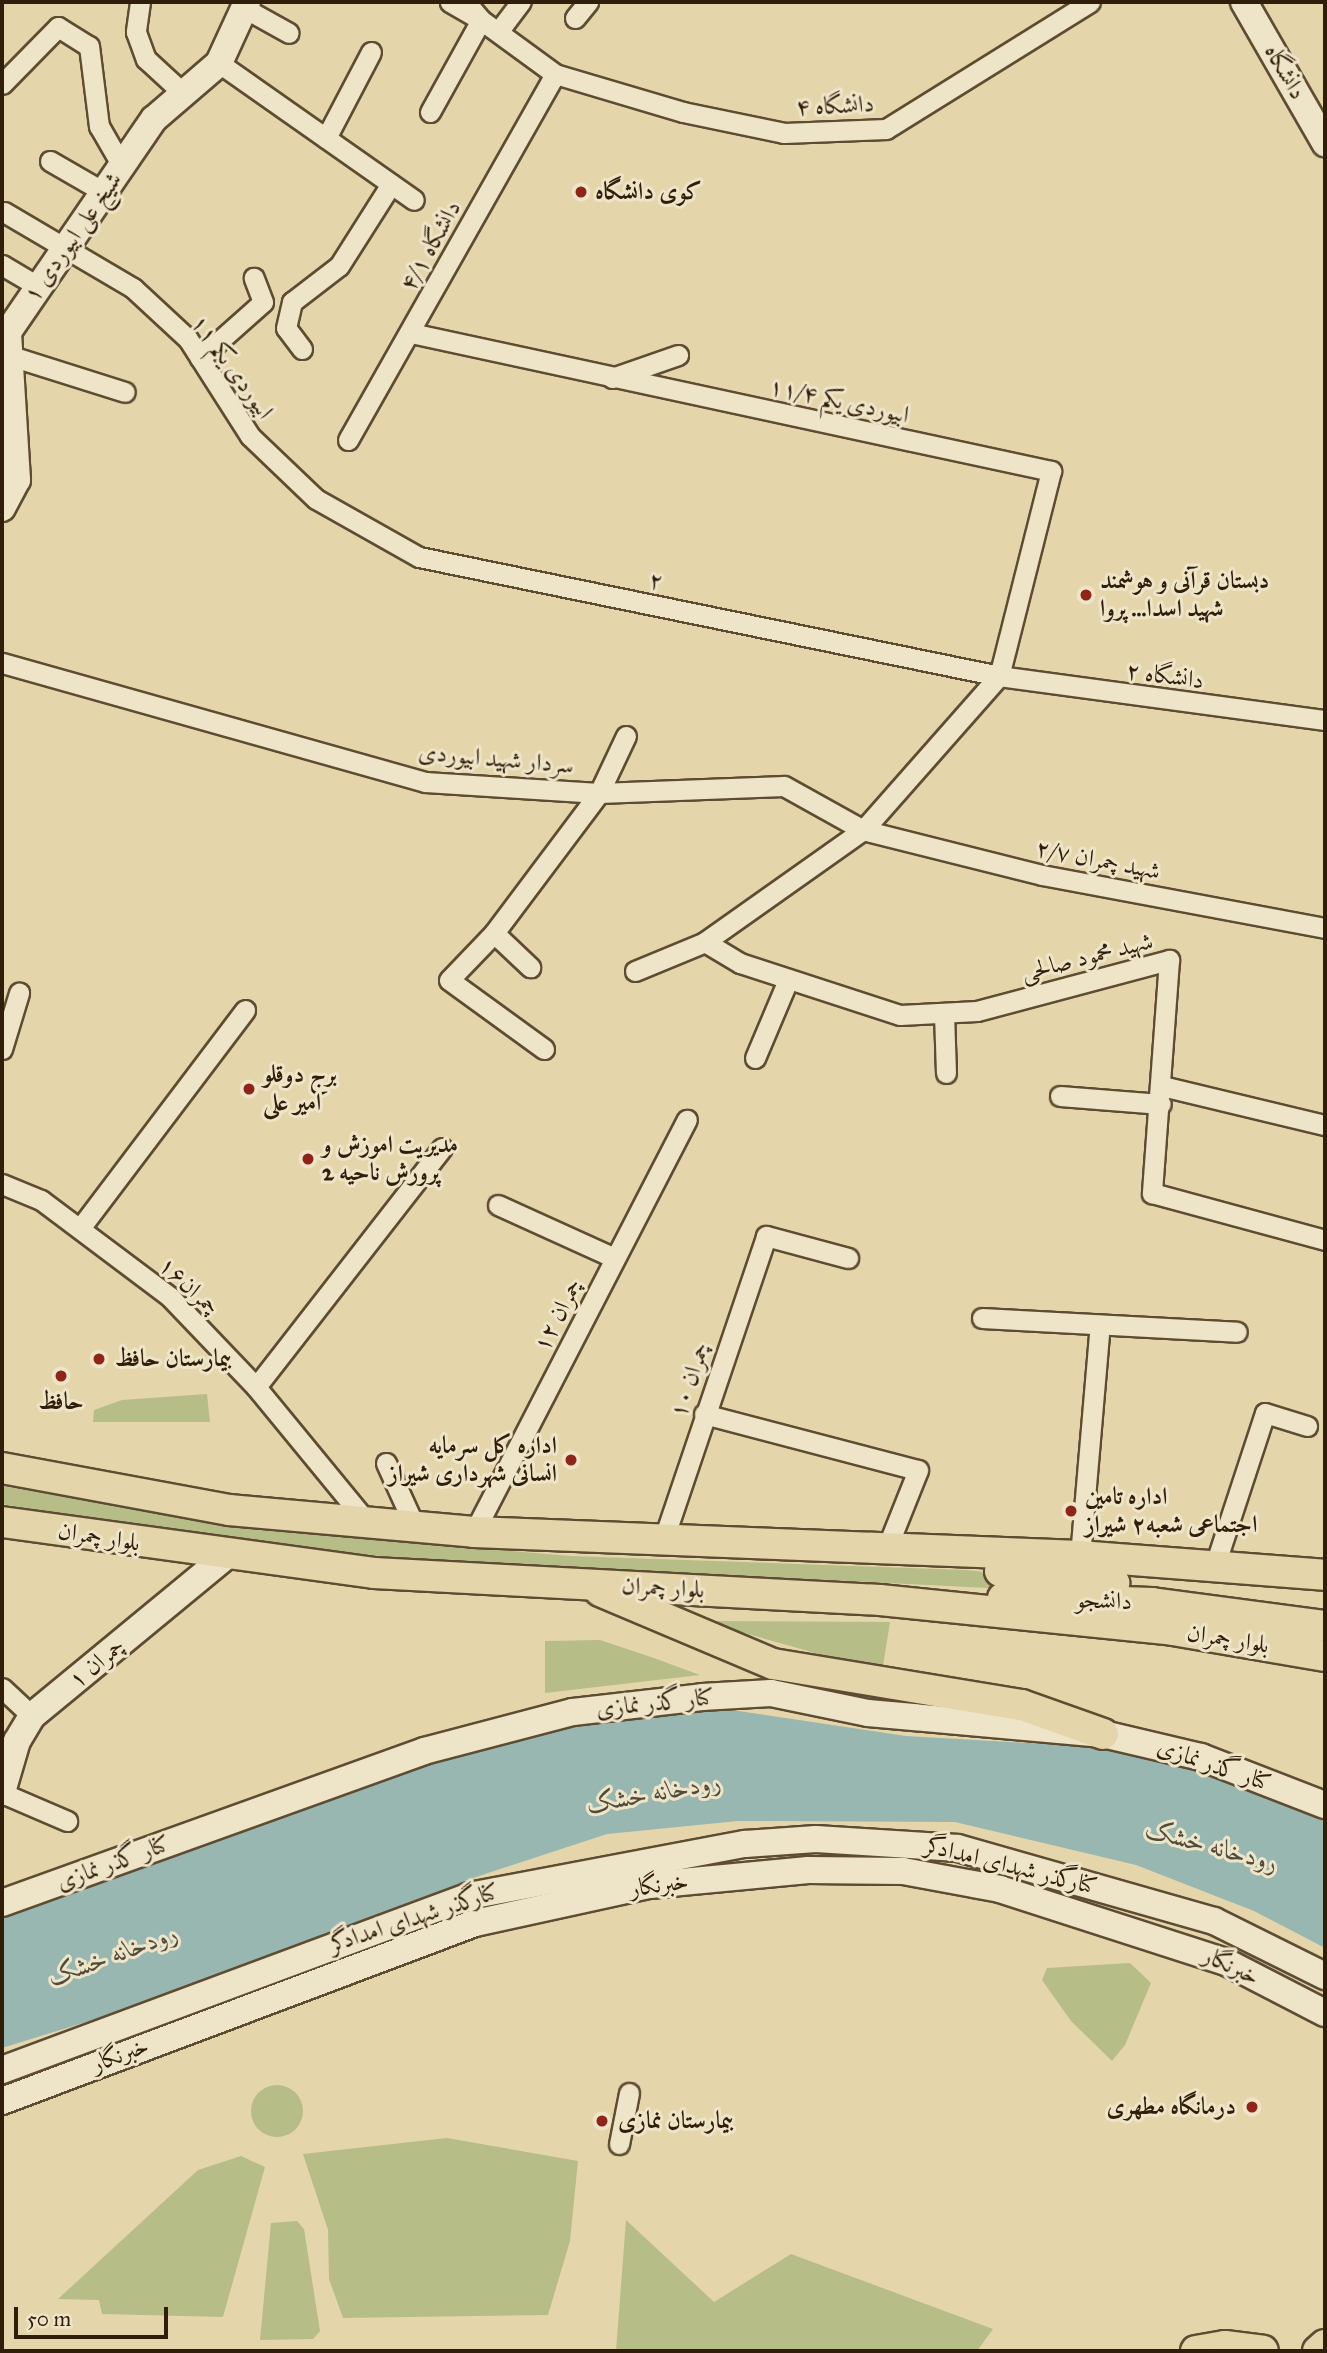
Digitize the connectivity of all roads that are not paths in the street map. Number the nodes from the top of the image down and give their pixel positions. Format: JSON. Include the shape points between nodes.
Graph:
{"nodes":[{"id":1,"x":140,"y":2,"type":"edge"},
{"id":2,"x":450,"y":2,"type":"edge"},
{"id":3,"x":466,"y":2,"type":"edge"},
{"id":4,"x":521,"y":2,"type":"edge"},
{"id":5,"x":588,"y":2,"type":"edge"},
{"id":6,"x":1090,"y":2,"type":"edge"},
{"id":7,"x":1244,"y":2,"type":"edge"},
{"id":8,"x":246,"y":5,"type":"edge"},
{"id":9,"x":575,"y":18,"type":"dead end"},
{"id":10,"x":481,"y":20,"type":"junction"},
{"id":11,"x":498,"y":32,"type":"junction"},
{"id":12,"x":289,"y":33,"type":"dead end"},
{"id":13,"x":371,"y":52,"type":"dead end"},
{"id":14,"x":219,"y":63,"type":"junction"},
{"id":15,"x":555,"y":74,"type":"junction"},
{"id":16,"x":2,"y":83,"type":"edge"},
{"id":17,"x":184,"y":94,"type":"junction"},
{"id":18,"x":430,"y":112,"type":"dead end"},
{"id":19,"x":326,"y":138,"type":"junction"},
{"id":20,"x":1325,"y":143,"type":"edge"},
{"id":21,"x":50,"y":160,"type":"dead end"},
{"id":22,"x":122,"y":166,"type":"junction"},
{"id":23,"x":391,"y":184,"type":"junction"},
{"id":24,"x":104,"y":192,"type":"junction"},
{"id":25,"x":414,"y":200,"type":"dead end"},
{"id":26,"x":4,"y":212,"type":"dead end"},
{"id":27,"x":66,"y":247,"type":"junction"},
{"id":28,"x":2,"y":265,"type":"edge"},
{"id":29,"x":254,"y":278,"type":"dead end"},
{"id":30,"x":39,"y":286,"type":"junction"},
{"id":31,"x":411,"y":333,"type":"junction"},
{"id":32,"x":8,"y":340,"type":"edge"},
{"id":33,"x":302,"y":349,"type":"dead end"},
{"id":34,"x":678,"y":355,"type":"dead end"},
{"id":35,"x":200,"y":358,"type":"junction"},
{"id":36,"x":611,"y":378,"type":"junction"},
{"id":37,"x":125,"y":392,"type":"dead end"},
{"id":38,"x":348,"y":440,"type":"dead end"},
{"id":39,"x":316,"y":499,"type":"joint"},
{"id":40,"x":2,"y":508,"type":"edge"},
{"id":41,"x":2,"y":663,"type":"edge"},
{"id":42,"x":999,"y":676,"type":"junction"},
{"id":43,"x":1325,"y":720,"type":"edge"},
{"id":44,"x":626,"y":736,"type":"dead end"},
{"id":45,"x":599,"y":793,"type":"junction"},
{"id":46,"x":863,"y":830,"type":"junction"},
{"id":47,"x":1325,"y":928,"type":"edge"},
{"id":48,"x":494,"y":933,"type":"junction"},
{"id":49,"x":705,"y":942,"type":"junction"},
{"id":50,"x":530,"y":967,"type":"dead end"},
{"id":51,"x":635,"y":971,"type":"dead end"},
{"id":52,"x":788,"y":981,"type":"junction"},
{"id":53,"x":19,"y":993,"type":"dead end"},
{"id":54,"x":245,"y":1010,"type":"dead end"},
{"id":55,"x":944,"y":1013,"type":"junction"},
{"id":56,"x":2,"y":1049,"type":"edge"},
{"id":57,"x":544,"y":1049,"type":"dead end"},
{"id":58,"x":755,"y":1058,"type":"dead end"},
{"id":59,"x":946,"y":1073,"type":"dead end"},
{"id":60,"x":1161,"y":1095,"type":"junction"},
{"id":61,"x":1059,"y":1096,"type":"dead end"},
{"id":62,"x":687,"y":1120,"type":"dead end"},
{"id":63,"x":1325,"y":1125,"type":"edge"},
{"id":64,"x":442,"y":1148,"type":"dead end"},
{"id":65,"x":2,"y":1184,"type":"edge"},
{"id":66,"x":498,"y":1205,"type":"dead end"},
{"id":67,"x":81,"y":1227,"type":"junction"},
{"id":68,"x":1325,"y":1240,"type":"edge"},
{"id":69,"x":615,"y":1258,"type":"junction"},
{"id":70,"x":848,"y":1258,"type":"dead end"},
{"id":71,"x":982,"y":1318,"type":"dead end"},
{"id":72,"x":1100,"y":1325,"type":"junction"},
{"id":73,"x":1237,"y":1332,"type":"dead end"},
{"id":74,"x":256,"y":1387,"type":"junction"},
{"id":75,"x":704,"y":1414,"type":"junction"},
{"id":76,"x":1307,"y":1426,"type":"dead end"},
{"id":77,"x":386,"y":1463,"type":"dead end"},
{"id":78,"x":2,"y":1468,"type":"edge"},
{"id":79,"x":2,"y":1522,"type":"edge"},
{"id":80,"x":368,"y":1522,"type":"junction"},
{"id":81,"x":415,"y":1527,"type":"junction"},
{"id":82,"x":474,"y":1532,"type":"junction"},
{"id":83,"x":663,"y":1541,"type":"junction"},
{"id":84,"x":886,"y":1550,"type":"junction"},
{"id":85,"x":1080,"y":1556,"type":"junction"},
{"id":86,"x":225,"y":1557,"type":"junction"},
{"id":87,"x":1214,"y":1568,"type":"junction"},
{"id":88,"x":1325,"y":1575,"type":"edge"},
{"id":89,"x":580,"y":1583,"type":"junction"},
{"id":90,"x":880,"y":1601,"type":"junction"},
{"id":91,"x":1325,"y":1606,"type":"edge"},
{"id":92,"x":1325,"y":1626,"type":"edge"},
{"id":93,"x":1325,"y":1656,"type":"edge"},
{"id":94,"x":2,"y":1688,"type":"edge"},
{"id":95,"x":33,"y":1716,"type":"junction"},
{"id":96,"x":1103,"y":1734,"type":"junction"},
{"id":97,"x":2,"y":1792,"type":"edge"},
{"id":98,"x":1325,"y":1805,"type":"edge"},
{"id":99,"x":66,"y":1821,"type":"dead end"},
{"id":100,"x":2,"y":1903,"type":"edge"},
{"id":101,"x":1325,"y":1976,"type":"edge"},
{"id":102,"x":1325,"y":2013,"type":"edge"},
{"id":103,"x":42,"y":2059,"type":"junction"},
{"id":104,"x":2,"y":2070,"type":"edge"},
{"id":105,"x":629,"y":2093,"type":"dead end"},
{"id":106,"x":4,"y":2095,"type":"edge"},
{"id":107,"x":619,"y":2144,"type":"dead end"},
{"id":108,"x":1325,"y":2345,"type":"edge"},
{"id":109,"x":1196,"y":2351,"type":"edge"},
{"id":110,"x":1263,"y":2351,"type":"edge"},
{"id":111,"x":1318,"y":2351,"type":"edge"}],
"edges":[{"from":1,"to":17,"type":"street","via":[[136,33],[146,58]]},
{"from":2,"to":10,"type":"street"},
{"from":3,"to":10,"type":"street"},
{"from":4,"to":11,"type":"street"},
{"from":5,"to":9,"type":"street"},
{"from":6,"to":15,"type":"street","name":"۴ دانشگاه","via":[[886,129],[784,133],[683,112]]},
{"from":7,"to":20,"type":"main road","name":"دانشگاه"},
{"from":8,"to":12,"type":"street"},
{"from":8,"to":14,"type":"main road","name":"شیخ علی ابیوردی ۱"},
{"from":10,"to":11,"type":"street"},
{"from":10,"to":18,"type":"street"},
{"from":11,"to":15,"type":"street"},
{"from":13,"to":19,"type":"street"},
{"from":14,"to":17,"type":"main road","name":"شیخ علی ابیوردی ۱"},
{"from":14,"to":19,"type":"street"},
{"from":15,"to":31,"type":"street","name":"۴/۱ دانشگاه"},
{"from":16,"to":22,"type":"street","via":[[58,27],[89,46],[99,126]]},
{"from":17,"to":22,"type":"main road","name":"شیخ علی ابیوردی ۱","via":[[154,120]]},
{"from":19,"to":23,"type":"street"},
{"from":21,"to":24,"type":"street"},
{"from":22,"to":24,"type":"main road","name":"شیخ علی ابیوردی ۱"},
{"from":23,"to":25,"type":"street"},
{"from":23,"to":33,"type":"street","via":[[339,266],[292,302],[286,328]]},
{"from":24,"to":27,"type":"main road","name":"شیخ علی ابیوردی ۱"},
{"from":26,"to":27,"type":"street","name":"۱۱ ابیوردی یکم"},
{"from":27,"to":30,"type":"main road","name":"شیخ علی ابیوردی ۱"},
{"from":27,"to":35,"type":"street","name":"۱۱ ابیوردی یکم","via":[[133,288]]},
{"from":28,"to":30,"type":"street"},
{"from":29,"to":35,"type":"street","via":[[263,302]]},
{"from":30,"to":32,"type":"main road","name":"شیخ علی ابیوردی ۱"},
{"from":31,"to":36,"type":"street","name":"۱۱/۴ ابیوردی یکم"},
{"from":31,"to":38,"type":"street","name":"۴/۱ دانشگاه"},
{"from":32,"to":37,"type":"street"},
{"from":32,"to":40,"type":"main road","via":[[17,480]]},
{"from":34,"to":36,"type":"street"},
{"from":35,"to":39,"type":"street","name":"۱۱ ابیوردی یکم","via":[[250,436]]},
{"from":36,"to":42,"type":"street","name":"۱۱/۴ ابیوردی یکم","via":[[1051,471]]},
{"from":39,"to":42,"type":"street","name":"۲","via":[[419,557]]},
{"from":41,"to":45,"type":"street","name":"سردار شهید ابیوردی","via":[[425,782]]},
{"from":42,"to":43,"type":"street","name":"۲ دانشگاه"},
{"from":42,"to":46,"type":"street"},
{"from":44,"to":45,"type":"street"},
{"from":45,"to":46,"type":"street","name":"سردار شهید ابیوردی","via":[[784,786]]},
{"from":45,"to":48,"type":"street"},
{"from":46,"to":47,"type":"street","name":"۲/۷ شهید چمران","via":[[1042,875]]},
{"from":46,"to":49,"type":"street"},
{"from":48,"to":50,"type":"street"},
{"from":48,"to":57,"type":"street","via":[[449,980]]},
{"from":49,"to":51,"type":"street"},
{"from":49,"to":52,"type":"street","name":"شهید محمود صالحی"},
{"from":52,"to":55,"type":"street","name":"شهید محمود صالحی","via":[[900,1015]]},
{"from":52,"to":58,"type":"street"},
{"from":53,"to":56,"type":"street"},
{"from":54,"to":67,"type":"street"},
{"from":55,"to":59,"type":"street"},
{"from":55,"to":60,"type":"street","name":"شهید محمود صالحی","via":[[977,1011],[1169,960]]},
{"from":60,"to":61,"type":"street"},
{"from":60,"to":63,"type":"street"},
{"from":60,"to":68,"type":"street","name":"شهید محمود صالحی","via":[[1152,1194]]},
{"from":62,"to":69,"type":"street","name":"۱۲ چمران"},
{"from":64,"to":74,"type":"street"},
{"from":65,"to":67,"type":"street","name":"چمران۱۶","via":[[41,1200]]},
{"from":66,"to":69,"type":"street"},
{"from":67,"to":74,"type":"street","name":"چمران۱۶","via":[[170,1297]]},
{"from":69,"to":82,"type":"street","name":"۱۲ چمران"},
{"from":70,"to":75,"type":"street","name":"۱۰ چمران","via":[[766,1236]]},
{"from":71,"to":72,"type":"street"},
{"from":72,"to":73,"type":"street"},
{"from":72,"to":85,"type":"street"},
{"from":74,"to":80,"type":"street","name":"چمران۱۶"},
{"from":75,"to":83,"type":"street","name":"۱۰ چمران"},
{"from":75,"to":84,"type":"street","via":[[918,1470]]},
{"from":76,"to":87,"type":"street","via":[[1265,1413]]},
{"from":77,"to":81,"type":"street"},
{"from":78,"to":80,"type":"main road","name":"بلوار چمران","via":[[229,1510]]},
{"from":79,"to":86,"type":"main road","name":"بلوار چمران"},
{"from":80,"to":81,"type":"main road","name":"بلوار چمران"},
{"from":81,"to":82,"type":"main road","name":"بلوار چمران"},
{"from":82,"to":83,"type":"main road","name":"بلوار چمران"},
{"from":83,"to":84,"type":"main road","name":"بلوار چمران"},
{"from":84,"to":85,"type":"main road","name":"بلوار چمران"},
{"from":84,"to":91,"type":"main road","name":"دانشجو","via":[[1010,1572]]},
{"from":85,"to":87,"type":"main road","name":"بلوار چمران"},
{"from":86,"to":89,"type":"main road","name":"بلوار چمران","via":[[432,1578]]},
{"from":86,"to":95,"type":"main road","name":"چمران ۱"},
{"from":87,"to":88,"type":"main road","name":"بلوار چمران"},
{"from":89,"to":90,"type":"main road","name":"بلوار چمران"},
{"from":89,"to":96,"type":"main road","via":[[773,1664],[1021,1705]]},
{"from":90,"to":92,"type":"main road","name":"دانشجو","via":[[1152,1602]]},
{"from":90,"to":93,"type":"main road","name":"بلوار چمران","via":[[1173,1630]]},
{"from":94,"to":95,"type":"street"},
{"from":95,"to":97,"type":"main road","name":"چمران ۱","via":[[17,1741]]},
{"from":96,"to":98,"type":"main road","name":"کنار گذر نمازی","via":[[1201,1757]]},
{"from":96,"to":100,"type":"main road","name":"کنار گذر نمازی","via":[[868,1713],[771,1693],[573,1712],[424,1751]]},
{"from":97,"to":99,"type":"street"},
{"from":101,"to":103,"type":"main road","name":"کنارگذر شهدای امدادگر","via":[[1214,1921],[1069,1877],[958,1848],[816,1839],[616,1863],[469,1896],[184,1998]]},
{"from":102,"to":106,"type":"main road","name":"خبرنگار","via":[[1226,1962],[1000,1889],[902,1871],[808,1870],[650,1885],[475,1923]]},
{"from":103,"to":104,"type":"main road","name":"کنارگذر شهدای امدادگر"},
{"from":103,"to":106,"type":"main road"},
{"from":105,"to":107,"type":"street"},
{"from":108,"to":111,"type":"main road"},
{"from":109,"to":110,"type":"main road","via":[[1225,2346]]}]}
